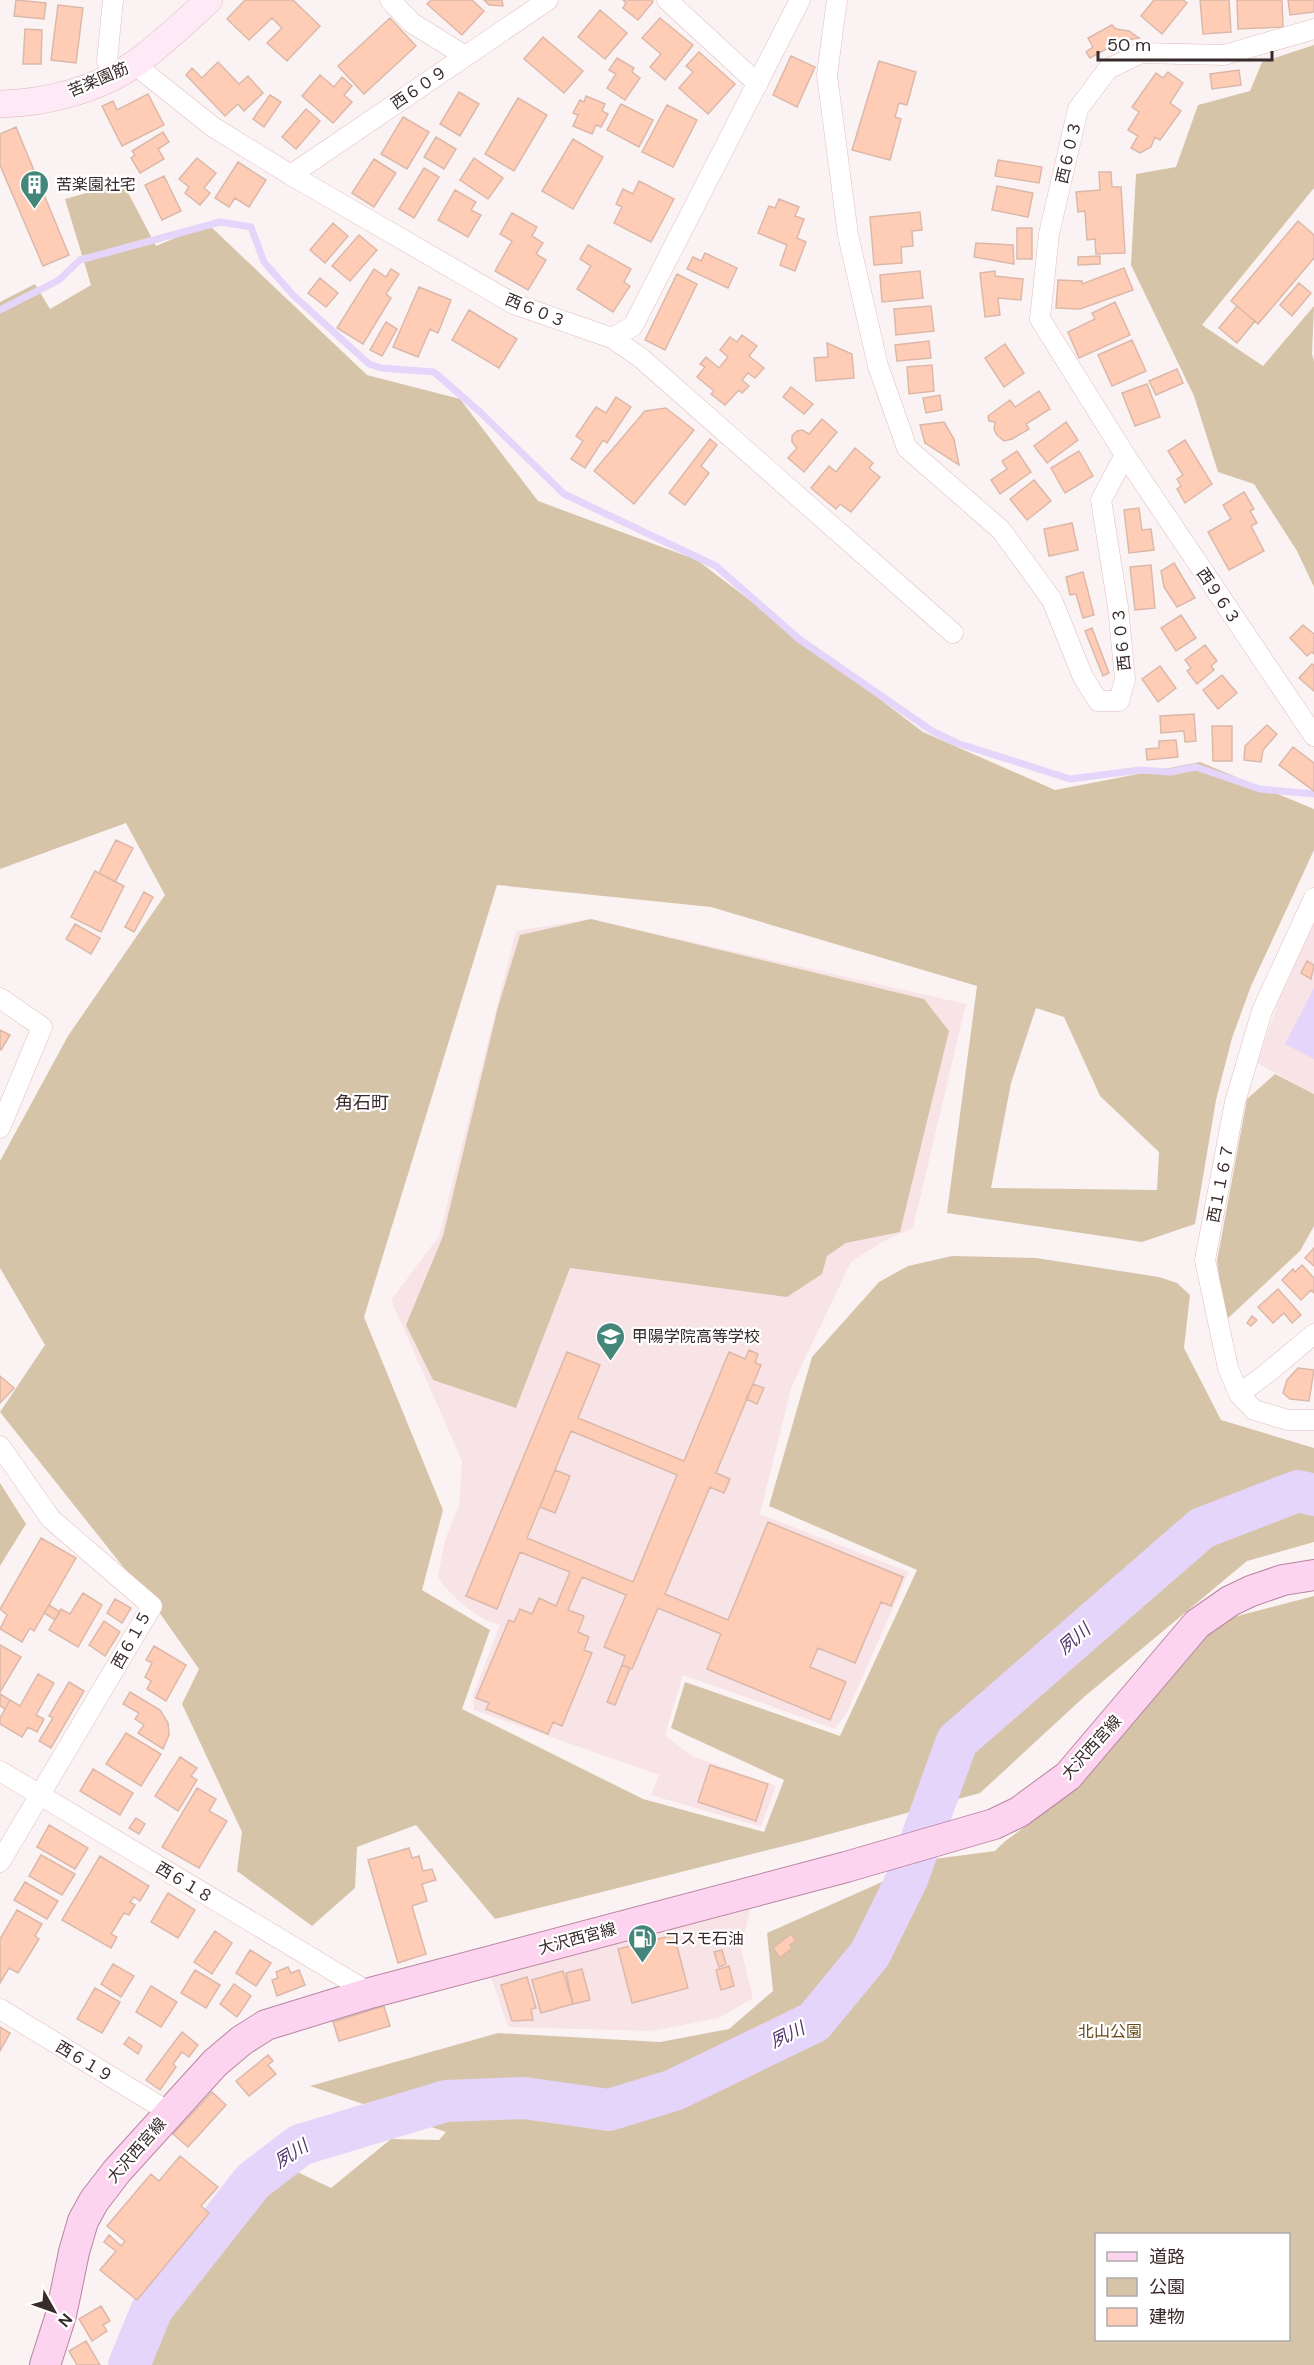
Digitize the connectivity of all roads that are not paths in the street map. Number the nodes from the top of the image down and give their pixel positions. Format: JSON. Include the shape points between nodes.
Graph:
{"nodes":[{"id":1,"x":114,"y":0,"type":"edge"},
{"id":2,"x":209,"y":0,"type":"edge"},
{"id":3,"x":390,"y":0,"type":"edge"},
{"id":4,"x":548,"y":0,"type":"edge"},
{"id":5,"x":667,"y":0,"type":"edge"},
{"id":6,"x":801,"y":0,"type":"edge"},
{"id":7,"x":837,"y":0,"type":"edge"},
{"id":8,"x":1314,"y":29,"type":"edge"},
{"id":9,"x":465,"y":56,"type":"junction"},
{"id":10,"x":124,"y":70,"type":"junction"},
{"id":11,"x":758,"y":84,"type":"junction"},
{"id":12,"x":0,"y":104,"type":"edge"},
{"id":13,"x":291,"y":175,"type":"junction"},
{"id":14,"x":612,"y":338,"type":"junction"},
{"id":15,"x":1125,"y":455,"type":"junction"},
{"id":16,"x":953,"y":633,"type":"dead end"},
{"id":17,"x":1314,"y":736,"type":"edge"},
{"id":18,"x":1314,"y":898,"type":"edge"},
{"id":19,"x":0,"y":998,"type":"edge"},
{"id":20,"x":5,"y":1104,"type":"edge"},
{"id":21,"x":0,"y":1128,"type":"edge"},
{"id":22,"x":1313,"y":1336,"type":"edge"},
{"id":23,"x":1239,"y":1394,"type":"junction"},
{"id":24,"x":1314,"y":1420,"type":"edge"},
{"id":25,"x":0,"y":1446,"type":"edge"},
{"id":26,"x":1314,"y":1575,"type":"edge"},
{"id":27,"x":0,"y":1771,"type":"edge"},
{"id":28,"x":41,"y":1795,"type":"junction"},
{"id":29,"x":0,"y":1862,"type":"edge"},
{"id":30,"x":370,"y":1993,"type":"junction"},
{"id":31,"x":0,"y":2009,"type":"edge"},
{"id":32,"x":169,"y":2112,"type":"junction"},
{"id":33,"x":45,"y":2365,"type":"edge"}],
"edges":[{"from":1,"to":10,"type":"street","via":[[107,61]]},
{"from":2,"to":10,"type":"street","name":"苦楽園筋"},
{"from":3,"to":9,"type":"street","via":[[412,23]]},
{"from":4,"to":9,"type":"street","name":"西６０９"},
{"from":5,"to":11,"type":"street"},
{"from":6,"to":11,"type":"street"},
{"from":7,"to":15,"type":"street","name":"西６０３","via":[[827,75],[848,235],[878,366],[907,448],[1001,530],[1052,600],[1083,677],[1098,701],[1119,701],[1125,679],[1101,500]]},
{"from":8,"to":15,"type":"street","name":"西６０３","via":[[1224,55],[1141,53],[1108,69],[1078,109],[1049,234],[1040,320]]},
{"from":9,"to":13,"type":"street","name":"西６０９"},
{"from":10,"to":12,"type":"street","name":"苦楽園筋","via":[[77,91]]},
{"from":10,"to":13,"type":"street","name":"西６０３"},
{"from":11,"to":14,"type":"street","via":[[633,326]]},
{"from":13,"to":14,"type":"street","name":"西６０３","via":[[514,304]]},
{"from":14,"to":16,"type":"street","name":"西６０３","via":[[641,358]]},
{"from":15,"to":17,"type":"street","name":"西９６３"},
{"from":18,"to":23,"type":"street","name":"西１１６７","via":[[1262,1011],[1235,1102],[1205,1260],[1228,1368]]},
{"from":19,"to":20,"type":"street","via":[[42,1027]]},
{"from":20,"to":21,"type":"street"},
{"from":22,"to":23,"type":"street"},
{"from":23,"to":24,"type":"street","name":"西１１６７","via":[[1254,1410],[1288,1420]]},
{"from":25,"to":28,"type":"street","name":"西６１５","via":[[51,1519],[152,1606]]},
{"from":26,"to":30,"type":"main road","name":"大沢西宮線","via":[[1251,1591],[1197,1624],[1068,1776],[1019,1812],[994,1824]]},
{"from":27,"to":28,"type":"street","name":"西６１８"},
{"from":28,"to":29,"type":"street","name":"西６１５"},
{"from":28,"to":30,"type":"street","name":"西６１８"},
{"from":30,"to":32,"type":"main road","name":"大沢西宮線","via":[[266,2025],[214,2063]]},
{"from":31,"to":32,"type":"street","name":"西６１９"},
{"from":32,"to":33,"type":"main road","name":"大沢西宮線","via":[[117,2171],[83,2222]]}]}
